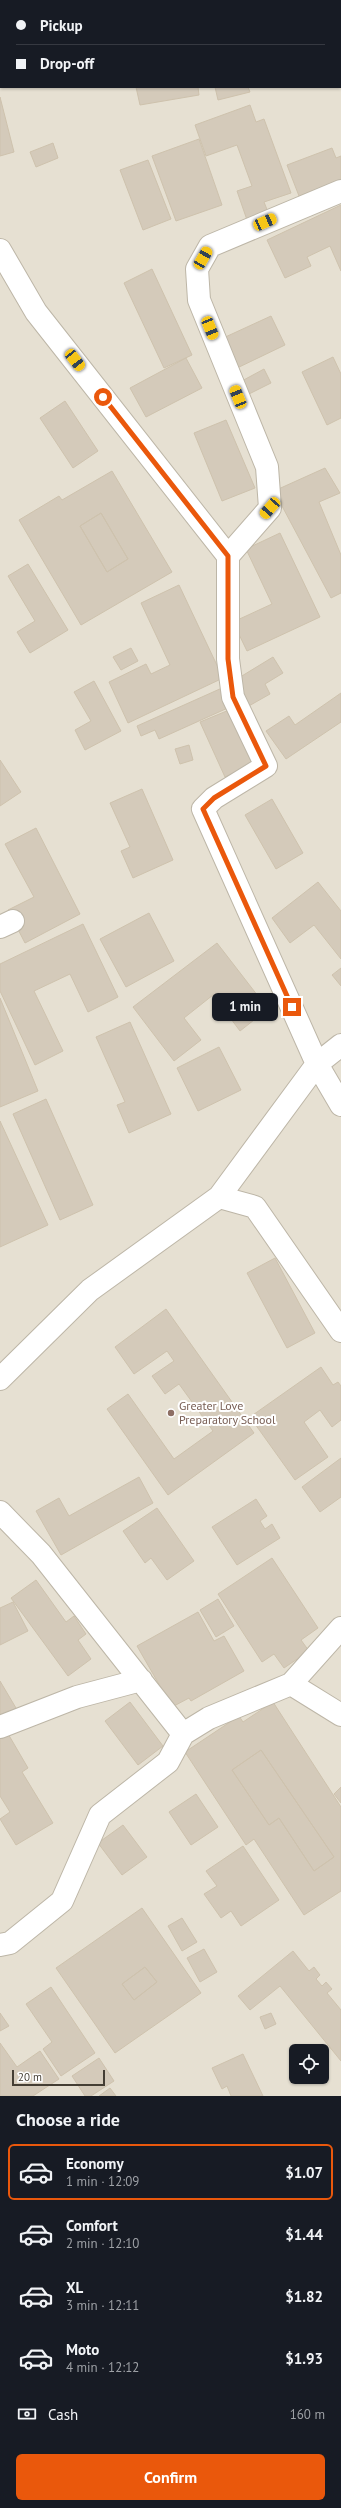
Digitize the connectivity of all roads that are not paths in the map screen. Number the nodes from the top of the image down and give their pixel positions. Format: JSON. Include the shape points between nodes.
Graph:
{"nodes":[{"id":1,"x":341,"y":191,"type":"edge"},
{"id":2,"x":0,"y":250,"type":"edge"},
{"id":3,"x":228,"y":556,"type":"junction"},
{"id":4,"x":341,"y":1045,"type":"edge"},
{"id":5,"x":317,"y":1064,"type":"junction"},
{"id":6,"x":341,"y":1105,"type":"edge"},
{"id":7,"x":218,"y":1197,"type":"junction"},
{"id":8,"x":341,"y":1331,"type":"edge"},
{"id":9,"x":0,"y":1380,"type":"edge"},
{"id":10,"x":0,"y":1512,"type":"edge"},
{"id":11,"x":341,"y":1628,"type":"edge"},
{"id":12,"x":141,"y":1680,"type":"junction"},
{"id":13,"x":291,"y":1684,"type":"junction"},
{"id":14,"x":341,"y":1715,"type":"edge"},
{"id":15,"x":0,"y":1727,"type":"edge"},
{"id":16,"x":183,"y":1734,"type":"junction"},
{"id":17,"x":0,"y":1945,"type":"edge"}],
"edges":[{"from":1,"to":3,"type":"street","via":[[210,246],[197,269],[199,300],[267,467],[270,508]]},
{"from":2,"to":3,"type":"street","via":[[36,312]]},
{"from":3,"to":5,"type":"street","via":[[228,659],[233,697],[266,766],[214,798],[203,809]]},
{"from":4,"to":5,"type":"street"},
{"from":5,"to":6,"type":"street"},
{"from":5,"to":7,"type":"street"},
{"from":7,"to":8,"type":"street","via":[[254,1207]]},
{"from":7,"to":9,"type":"street","via":[[90,1290]]},
{"from":10,"to":12,"type":"street","via":[[41,1554]]},
{"from":11,"to":13,"type":"street"},
{"from":12,"to":15,"type":"street","via":[[78,1697]]},
{"from":12,"to":16,"type":"street"},
{"from":13,"to":14,"type":"street"},
{"from":13,"to":16,"type":"street","via":[[209,1718]]},
{"from":16,"to":17,"type":"street","via":[[168,1762],[100,1815],[62,1901],[10,1943]]}]}
